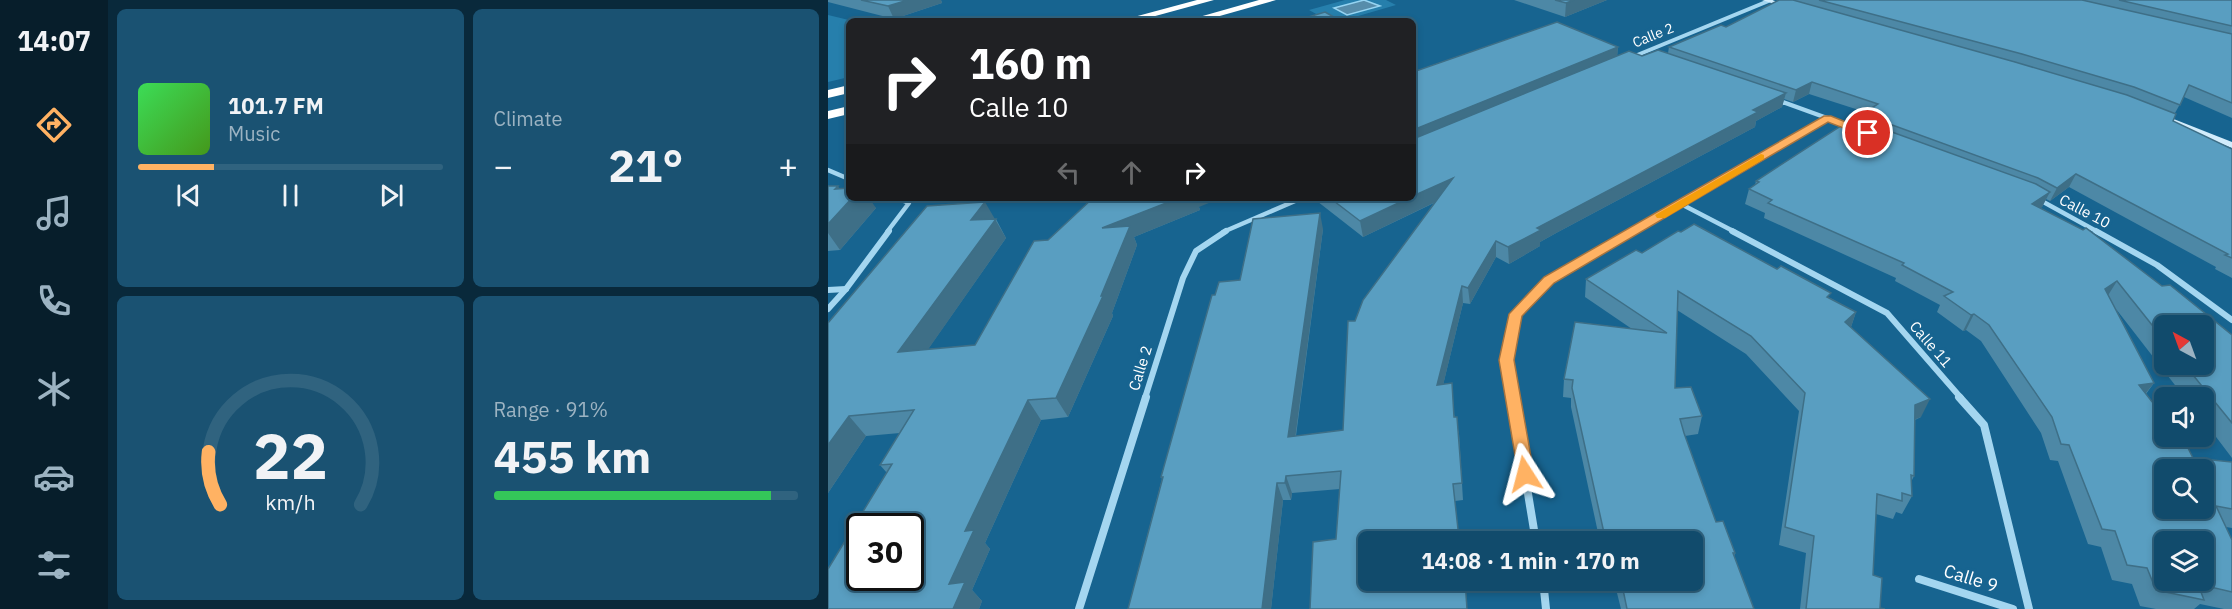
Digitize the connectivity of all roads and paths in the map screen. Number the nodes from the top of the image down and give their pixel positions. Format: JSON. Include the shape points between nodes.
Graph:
{"nodes":[{"id":1,"x":1209,"y":0,"type":"edge"},
{"id":2,"x":1271,"y":0,"type":"edge"},
{"id":3,"x":1768,"y":0,"type":"edge"},
{"id":4,"x":1802,"y":10,"type":"edge"},
{"id":5,"x":1136,"y":18,"type":"edge"},
{"id":6,"x":1202,"y":18,"type":"edge"},
{"id":7,"x":1640,"y":53,"type":"junction"},
{"id":8,"x":1651,"y":57,"type":"edge"},
{"id":9,"x":1619,"y":62,"type":"edge"},
{"id":10,"x":846,"y":90,"type":"edge"},
{"id":11,"x":828,"y":94,"type":"edge"},
{"id":12,"x":1772,"y":99,"type":"edge"},
{"id":13,"x":846,"y":111,"type":"edge"},
{"id":14,"x":828,"y":115,"type":"edge"},
{"id":15,"x":2156,"y":116,"type":"edge"},
{"id":16,"x":1827,"y":118,"type":"junction"},
{"id":17,"x":1859,"y":130,"type":"edge"},
{"id":18,"x":2232,"y":145,"type":"edge"},
{"id":19,"x":828,"y":170,"type":"edge"},
{"id":20,"x":846,"y":178,"type":"edge"},
{"id":21,"x":2030,"y":195,"type":"edge"},
{"id":22,"x":904,"y":201,"type":"edge"},
{"id":23,"x":1295,"y":201,"type":"edge"},
{"id":24,"x":1681,"y":204,"type":"junction"},
{"id":25,"x":846,"y":289,"type":"junction"},
{"id":26,"x":828,"y":290,"type":"edge"},
{"id":27,"x":828,"y":309,"type":"edge"},
{"id":28,"x":2232,"y":320,"type":"edge"},
{"id":29,"x":1534,"y":531,"type":"edge"},
{"id":30,"x":1919,"y":579,"type":"dead end"},
{"id":31,"x":1544,"y":591,"type":"edge"},
{"id":32,"x":1079,"y":609,"type":"edge"},
{"id":33,"x":1546,"y":609,"type":"edge"},
{"id":34,"x":2013,"y":609,"type":"edge"},
{"id":35,"x":2029,"y":609,"type":"edge"}],
"edges":[{"from":1,"to":5,"type":"highway"},
{"from":2,"to":6,"type":"highway"},
{"from":3,"to":4,"type":"street"},
{"from":3,"to":7,"type":"street","name":"Calle 2"},
{"from":7,"to":8,"type":"street"},
{"from":7,"to":9,"type":"street","name":"Calle 2"},
{"from":10,"to":11,"type":"highway"},
{"from":12,"to":16,"type":"street"},
{"from":13,"to":14,"type":"highway"},
{"from":15,"to":18,"type":"street"},
{"from":16,"to":17,"type":"street"},
{"from":16,"to":24,"type":"street"},
{"from":19,"to":20,"type":"street"},
{"from":21,"to":28,"type":"street","name":"Calle 10","via":[[2157,265]]},
{"from":22,"to":25,"type":"street","via":[[909,203]]},
{"from":23,"to":32,"type":"street","name":"Calle 2","via":[[1216,235],[1196,251],[1183,278]]},
{"from":24,"to":29,"type":"street","via":[[1549,280],[1515,314],[1506,360]]},
{"from":24,"to":35,"type":"street","name":"Calle 11","via":[[1887,313],[1984,425]]},
{"from":25,"to":26,"type":"street"},
{"from":25,"to":27,"type":"street"},
{"from":30,"to":34,"type":"street","name":"Calle 9"},
{"from":31,"to":33,"type":"street"}]}
